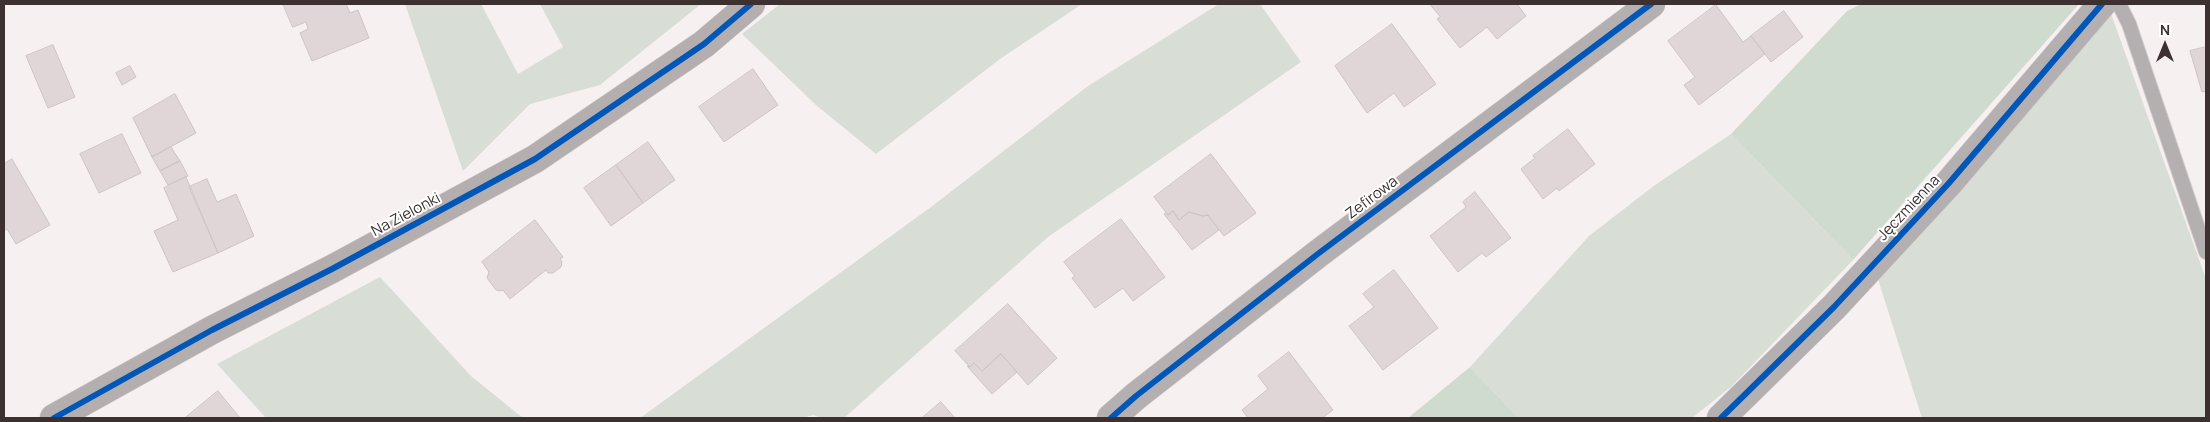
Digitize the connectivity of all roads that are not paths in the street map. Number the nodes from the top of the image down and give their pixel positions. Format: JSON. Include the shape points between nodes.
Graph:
{"nodes":[{"id":1,"x":751,"y":4,"type":"edge"},
{"id":2,"x":1651,"y":4,"type":"edge"},
{"id":3,"x":2102,"y":4,"type":"edge"},
{"id":4,"x":2119,"y":4,"type":"edge"},
{"id":5,"x":2206,"y":252,"type":"edge"},
{"id":6,"x":54,"y":418,"type":"edge"},
{"id":7,"x":1111,"y":418,"type":"edge"},
{"id":8,"x":1721,"y":418,"type":"edge"}],
"edges":[{"from":1,"to":6,"type":"street","name":"Na Zielonki","via":[[704,44],[535,159],[212,330]]},
{"from":2,"to":7,"type":"street","name":"Zefirowa","via":[[1312,259]]},
{"from":3,"to":8,"type":"street","name":"Jęczmienna","via":[[1942,190],[1834,307]]},
{"from":4,"to":5,"type":"lane","via":[[2129,24]]}]}
